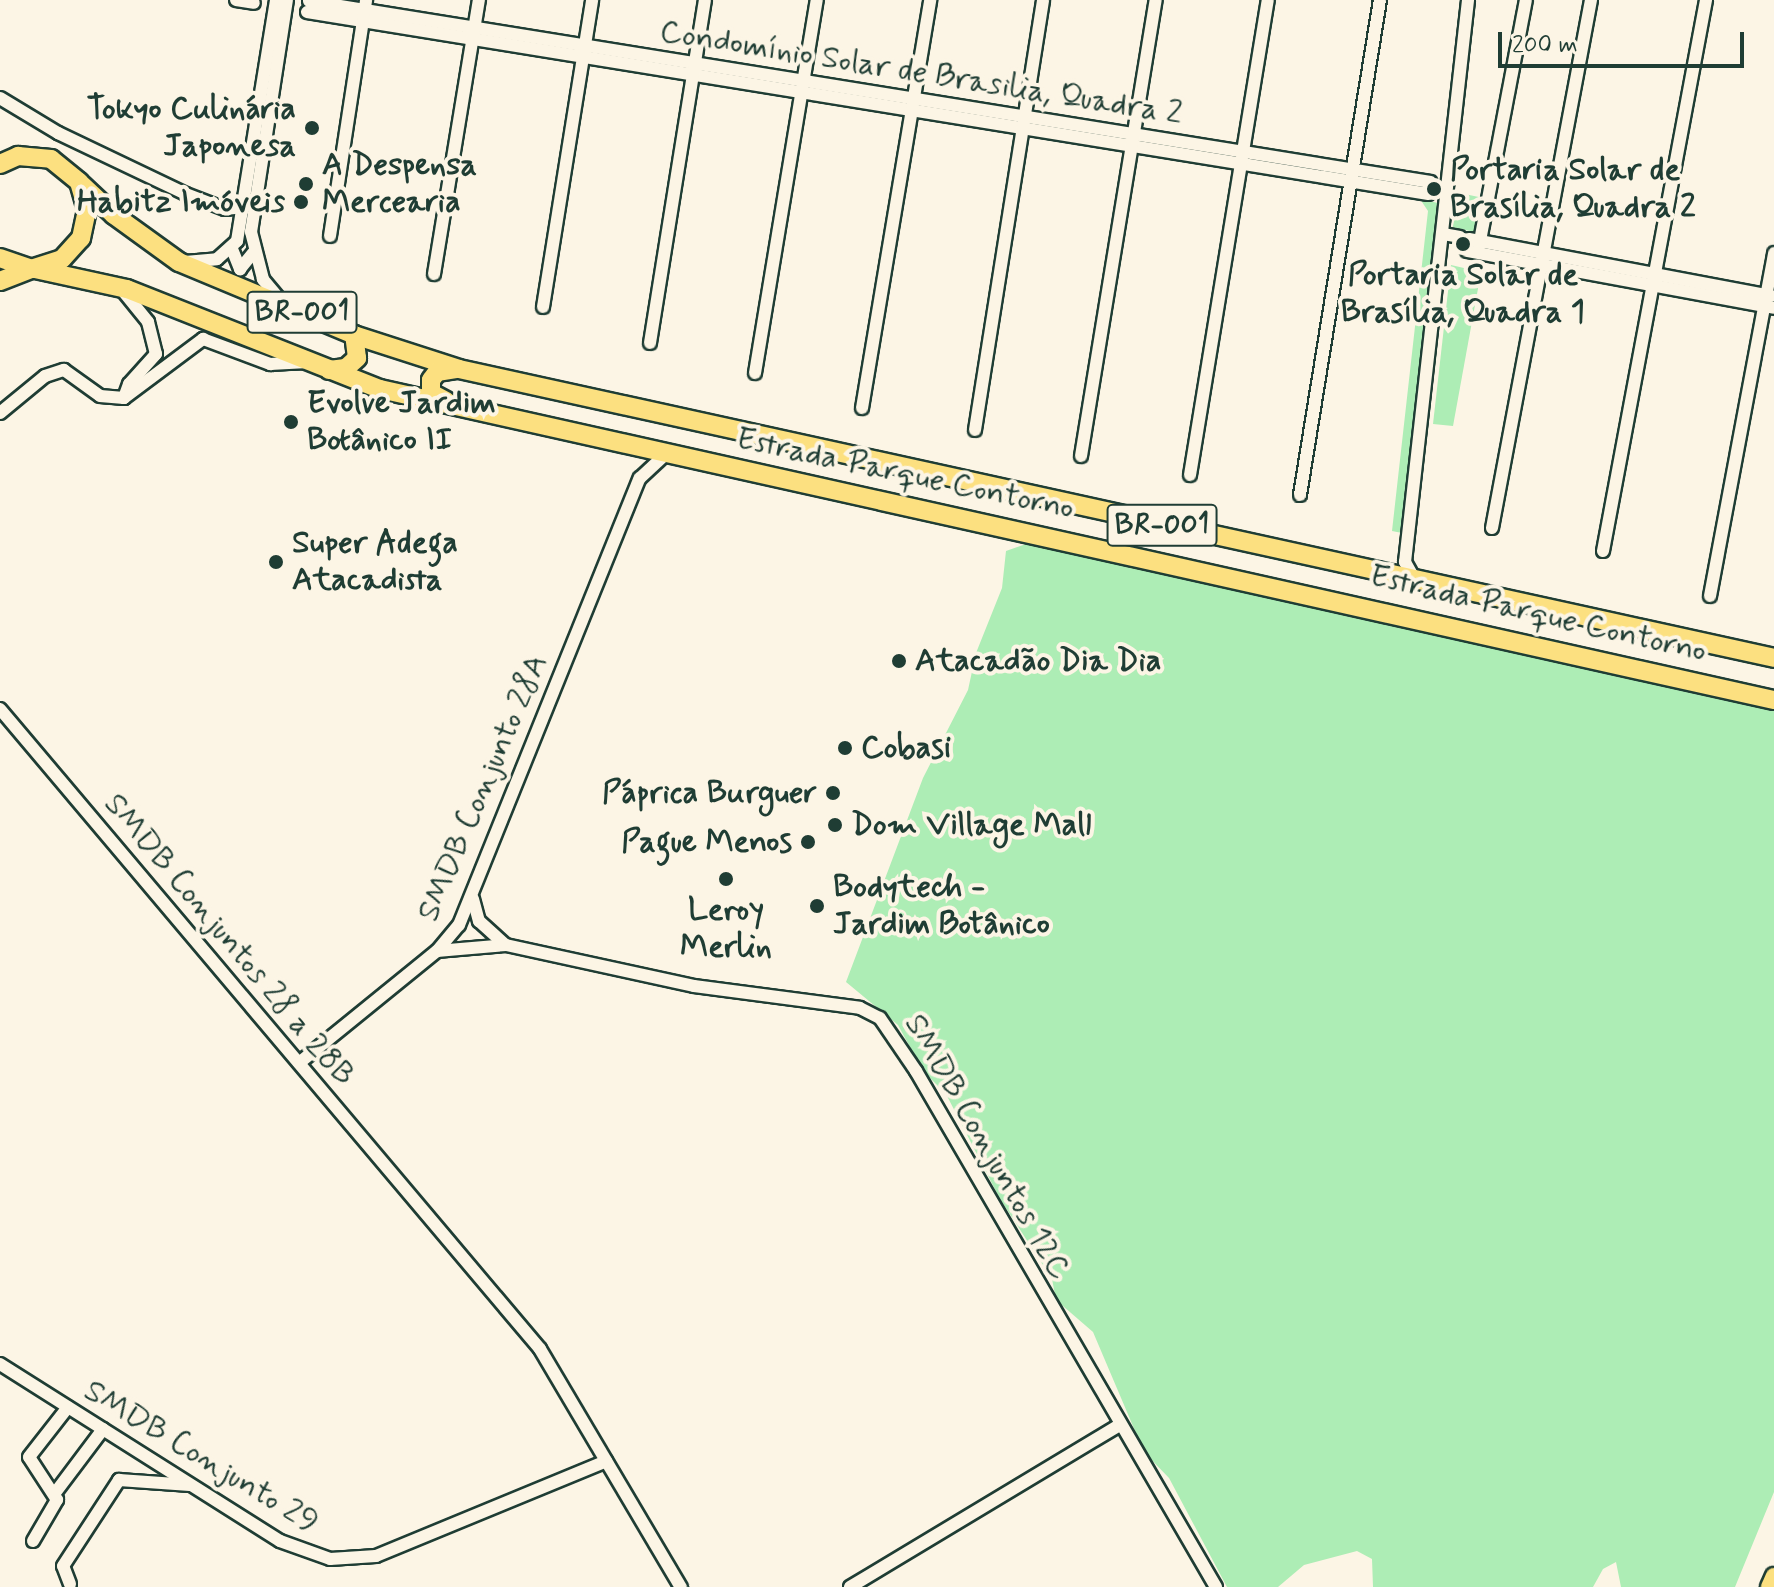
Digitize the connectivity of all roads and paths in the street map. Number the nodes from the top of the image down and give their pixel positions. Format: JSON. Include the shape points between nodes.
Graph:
{"nodes":[{"id":1,"x":479,"y":0,"type":"edge"},
{"id":2,"x":592,"y":0,"type":"edge"},
{"id":3,"x":705,"y":0,"type":"edge"},
{"id":4,"x":817,"y":0,"type":"edge"},
{"id":5,"x":930,"y":0,"type":"edge"},
{"id":6,"x":1043,"y":0,"type":"edge"},
{"id":7,"x":1156,"y":0,"type":"edge"},
{"id":8,"x":1268,"y":0,"type":"edge"},
{"id":9,"x":1380,"y":0,"type":"edge"},
{"id":10,"x":1468,"y":0,"type":"edge"},
{"id":11,"x":1526,"y":0,"type":"edge"},
{"id":12,"x":1591,"y":0,"type":"edge"},
{"id":13,"x":1706,"y":0,"type":"edge"},
{"id":14,"x":280,"y":4,"type":"edge"},
{"id":15,"x":364,"y":10,"type":"edge"},
{"id":16,"x":473,"y":33,"type":"junction"},
{"id":17,"x":584,"y":51,"type":"junction"},
{"id":18,"x":694,"y":69,"type":"junction"},
{"id":19,"x":803,"y":86,"type":"junction"},
{"id":20,"x":0,"y":98,"type":"edge"},
{"id":21,"x":913,"y":104,"type":"junction"},
{"id":22,"x":1024,"y":122,"type":"junction"},
{"id":23,"x":1134,"y":140,"type":"junction"},
{"id":24,"x":9,"y":154,"type":"edge"},
{"id":25,"x":1242,"y":158,"type":"junction"},
{"id":26,"x":0,"y":164,"type":"edge"},
{"id":27,"x":1351,"y":176,"type":"junction"},
{"id":28,"x":79,"y":182,"type":"junction"},
{"id":29,"x":1434,"y":189,"type":"junction"},
{"id":30,"x":239,"y":209,"type":"junction"},
{"id":31,"x":254,"y":210,"type":"junction"},
{"id":32,"x":330,"y":236,"type":"dead end"},
{"id":33,"x":1443,"y":240,"type":"junction"},
{"id":34,"x":1466,"y":245,"type":"junction"},
{"id":35,"x":232,"y":249,"type":"junction"},
{"id":36,"x":253,"y":253,"type":"junction"},
{"id":37,"x":1774,"y":253,"type":"edge"},
{"id":38,"x":0,"y":258,"type":"edge"},
{"id":39,"x":1542,"y":259,"type":"junction"},
{"id":40,"x":179,"y":262,"type":"junction"},
{"id":41,"x":34,"y":269,"type":"junction"},
{"id":42,"x":434,"y":274,"type":"dead end"},
{"id":43,"x":1654,"y":280,"type":"junction"},
{"id":44,"x":0,"y":281,"type":"edge"},
{"id":45,"x":118,"y":287,"type":"junction"},
{"id":46,"x":1770,"y":302,"type":"edge"},
{"id":47,"x":284,"y":305,"type":"junction"},
{"id":48,"x":543,"y":307,"type":"dead end"},
{"id":49,"x":354,"y":335,"type":"junction"},
{"id":50,"x":650,"y":343,"type":"dead end"},
{"id":51,"x":308,"y":362,"type":"junction"},
{"id":52,"x":459,"y":369,"type":"junction"},
{"id":53,"x":329,"y":370,"type":"junction"},
{"id":54,"x":755,"y":373,"type":"dead end"},
{"id":55,"x":124,"y":398,"type":"junction"},
{"id":56,"x":453,"y":404,"type":"junction"},
{"id":57,"x":862,"y":408,"type":"dead end"},
{"id":58,"x":0,"y":413,"type":"edge"},
{"id":59,"x":975,"y":430,"type":"dead end"},
{"id":60,"x":627,"y":442,"type":"junction"},
{"id":61,"x":669,"y":453,"type":"junction"},
{"id":62,"x":1081,"y":456,"type":"dead end"},
{"id":63,"x":1190,"y":475,"type":"dead end"},
{"id":64,"x":640,"y":478,"type":"junction"},
{"id":65,"x":1300,"y":495,"type":"dead end"},
{"id":66,"x":1492,"y":528,"type":"dead end"},
{"id":67,"x":1603,"y":551,"type":"dead end"},
{"id":68,"x":1398,"y":568,"type":"junction"},
{"id":69,"x":1710,"y":596,"type":"dead end"},
{"id":70,"x":1687,"y":640,"type":"junction"},
{"id":71,"x":1774,"y":658,"type":"edge"},
{"id":72,"x":1774,"y":666,"type":"edge"},
{"id":73,"x":1692,"y":679,"type":"junction"},
{"id":74,"x":1774,"y":687,"type":"edge"},
{"id":75,"x":1774,"y":700,"type":"edge"},
{"id":76,"x":0,"y":709,"type":"edge"},
{"id":77,"x":473,"y":892,"type":"junction"},
{"id":78,"x":506,"y":945,"type":"junction"},
{"id":79,"x":437,"y":951,"type":"junction"},
{"id":80,"x":299,"y":1063,"type":"junction"},
{"id":81,"x":0,"y":1364,"type":"edge"},
{"id":82,"x":68,"y":1407,"type":"junction"},
{"id":83,"x":1120,"y":1425,"type":"junction"},
{"id":84,"x":103,"y":1429,"type":"junction"},
{"id":85,"x":606,"y":1461,"type":"junction"},
{"id":86,"x":190,"y":1485,"type":"junction"},
{"id":87,"x":55,"y":1493,"type":"junction"},
{"id":88,"x":33,"y":1541,"type":"dead end"},
{"id":89,"x":1774,"y":1576,"type":"edge"},
{"id":90,"x":70,"y":1584,"type":"dead end"},
{"id":91,"x":681,"y":1587,"type":"edge"},
{"id":92,"x":850,"y":1587,"type":"edge"},
{"id":93,"x":1216,"y":1587,"type":"edge"},
{"id":94,"x":1769,"y":1587,"type":"edge"}],
"edges":[{"from":1,"to":16,"type":"street"},
{"from":2,"to":17,"type":"street"},
{"from":3,"to":18,"type":"street"},
{"from":4,"to":19,"type":"street"},
{"from":5,"to":21,"type":"street"},
{"from":6,"to":22,"type":"street"},
{"from":7,"to":23,"type":"street"},
{"from":8,"to":25,"type":"street"},
{"from":9,"to":27,"type":"street"},
{"from":10,"to":29,"type":"street"},
{"from":11,"to":34,"type":"street"},
{"from":12,"to":39,"type":"street"},
{"from":13,"to":43,"type":"street"},
{"from":14,"to":15,"type":"street","name":"Condomínio Solar de Brasilia, Quadra 2"},
{"from":14,"to":30,"type":"street"},
{"from":14,"to":31,"type":"street"},
{"from":15,"to":16,"type":"street","name":"Condomínio Solar de Brasilia, Quadra 2"},
{"from":15,"to":32,"type":"street"},
{"from":16,"to":17,"type":"street","name":"Condomínio Solar de Brasilia, Quadra 2"},
{"from":16,"to":42,"type":"street"},
{"from":17,"to":18,"type":"street","name":"Condomínio Solar de Brasilia, Quadra 2"},
{"from":17,"to":48,"type":"street"},
{"from":18,"to":19,"type":"street","name":"Condomínio Solar de Brasilia, Quadra 2"},
{"from":18,"to":50,"type":"street"},
{"from":19,"to":21,"type":"street","name":"Condomínio Solar de Brasilia, Quadra 2"},
{"from":19,"to":54,"type":"street"},
{"from":20,"to":30,"type":"street","via":[[58,133],[186,194]]},
{"from":21,"to":22,"type":"street","name":"Condomínio Solar de Brasilia, Quadra 2"},
{"from":21,"to":57,"type":"street"},
{"from":22,"to":23,"type":"street","name":"Condomínio Solar de Brasilia, Quadra 2"},
{"from":22,"to":59,"type":"street"},
{"from":23,"to":25,"type":"street","name":"Condomínio Solar de Brasilia, Quadra 2"},
{"from":23,"to":62,"type":"street"},
{"from":24,"to":26,"type":"highway","number":"BR-001"},
{"from":24,"to":28,"type":"highway","number":"BR-001","via":[[51,159]]},
{"from":25,"to":27,"type":"street","name":"Condomínio Solar de Brasilia, Quadra 2"},
{"from":25,"to":63,"type":"street"},
{"from":27,"to":29,"type":"street","name":"Condomínio Solar de Brasilia, Quadra 2"},
{"from":27,"to":65,"type":"street"},
{"from":28,"to":40,"type":"highway","name":"Estrada Parque Contorno","number":"BR-001"},
{"from":28,"to":41,"type":"highway","via":[[87,210],[81,238],[62,259]]},
{"from":29,"to":33,"type":"street"},
{"from":30,"to":31,"type":"street"},
{"from":30,"to":35,"type":"street"},
{"from":31,"to":36,"type":"street"},
{"from":33,"to":34,"type":"street"},
{"from":33,"to":68,"type":"street"},
{"from":34,"to":39,"type":"street"},
{"from":35,"to":36,"type":"street","via":[[240,269]]},
{"from":35,"to":40,"type":"street","via":[[217,259]]},
{"from":36,"to":47,"type":"street","via":[[263,279]]},
{"from":37,"to":46,"type":"street"},
{"from":38,"to":41,"type":"highway","number":"BR-001"},
{"from":39,"to":43,"type":"street"},
{"from":39,"to":66,"type":"street"},
{"from":40,"to":47,"type":"highway","name":"Estrada Parque Contorno","number":"BR-001"},
{"from":41,"to":44,"type":"highway"},
{"from":41,"to":45,"type":"highway","name":"Estrada Parque Contorno","number":"BR-001"},
{"from":43,"to":46,"type":"street"},
{"from":43,"to":67,"type":"street"},
{"from":45,"to":51,"type":"highway","name":"Estrada Parque Contorno","number":"BR-001"},
{"from":45,"to":55,"type":"street","via":[[148,322],[156,354],[129,384]]},
{"from":46,"to":69,"type":"street"},
{"from":47,"to":49,"type":"highway","name":"Estrada Parque Contorno","number":"BR-001"},
{"from":49,"to":52,"type":"highway","name":"Estrada Parque Contorno","number":"BR-001"},
{"from":49,"to":53,"type":"highway","via":[[357,358],[346,368]]},
{"from":51,"to":53,"type":"highway","name":"Estrada Parque Contorno","number":"BR-001"},
{"from":51,"to":55,"type":"street","via":[[270,364],[203,339]]},
{"from":52,"to":56,"type":"highway","via":[[437,372],[431,380],[431,393]]},
{"from":52,"to":68,"type":"highway","name":"Estrada Parque Contorno","number":"BR-001"},
{"from":53,"to":56,"type":"highway","name":"Estrada Parque Contorno","number":"BR-001","via":[[380,389]]},
{"from":55,"to":58,"type":"street","via":[[100,396],[64,370],[45,376]]},
{"from":56,"to":60,"type":"highway","name":"Estrada Parque Contorno","number":"BR-001"},
{"from":60,"to":61,"type":"highway","name":"Estrada Parque Contorno","number":"BR-001"},
{"from":60,"to":64,"type":"street","via":[[637,456]]},
{"from":61,"to":64,"type":"street","via":[[654,460]]},
{"from":61,"to":73,"type":"highway","name":"Estrada Parque Contorno","number":"BR-001"},
{"from":64,"to":77,"type":"street","name":"SMDB Conjunto 28A"},
{"from":68,"to":70,"type":"highway","name":"Estrada Parque Contorno","number":"BR-001","via":[[1415,580]]},
{"from":70,"to":71,"type":"highway","name":"Estrada Parque Contorno","number":"BR-001"},
{"from":70,"to":72,"type":"highway"},
{"from":73,"to":74,"type":"highway"},
{"from":73,"to":75,"type":"highway","name":"Estrada Parque Contorno","number":"BR-001"},
{"from":76,"to":80,"type":"street","name":"SMDB Conjuntos 28 a 28B"},
{"from":77,"to":78,"type":"street","via":[[479,921]]},
{"from":77,"to":79,"type":"street","name":"SMDB Conjunto 28A","via":[[459,925]]},
{"from":78,"to":79,"type":"street","name":"SMDB Conjuntos 12C"},
{"from":78,"to":83,"type":"street","name":"SMDB Conjuntos 12C","via":[[694,986],[860,1008],[880,1018],[916,1071]]},
{"from":79,"to":80,"type":"street","name":"SMDB Conjunto 28A"},
{"from":80,"to":85,"type":"street","name":"SMDB Conjuntos 28 a 28B","via":[[540,1349]]},
{"from":81,"to":82,"type":"street","name":"SMDB Conjunto 29"},
{"from":82,"to":84,"type":"street","name":"SMDB Conjunto 29"},
{"from":82,"to":87,"type":"street","via":[[29,1457]]},
{"from":83,"to":92,"type":"street"},
{"from":83,"to":93,"type":"street","name":"SMDB Conjuntos 12C"},
{"from":84,"to":86,"type":"street","name":"SMDB Conjunto 29"},
{"from":84,"to":87,"type":"street"},
{"from":85,"to":86,"type":"street","name":"SMDB Conjunto 29","via":[[406,1545],[353,1560],[302,1552]]},
{"from":85,"to":91,"type":"street","name":"SMDB Conjuntos 28 a 28B"},
{"from":86,"to":90,"type":"street","via":[[119,1480],[63,1566]]},
{"from":87,"to":88,"type":"street","via":[[54,1507]]},
{"from":89,"to":94,"type":"main road"}]}
